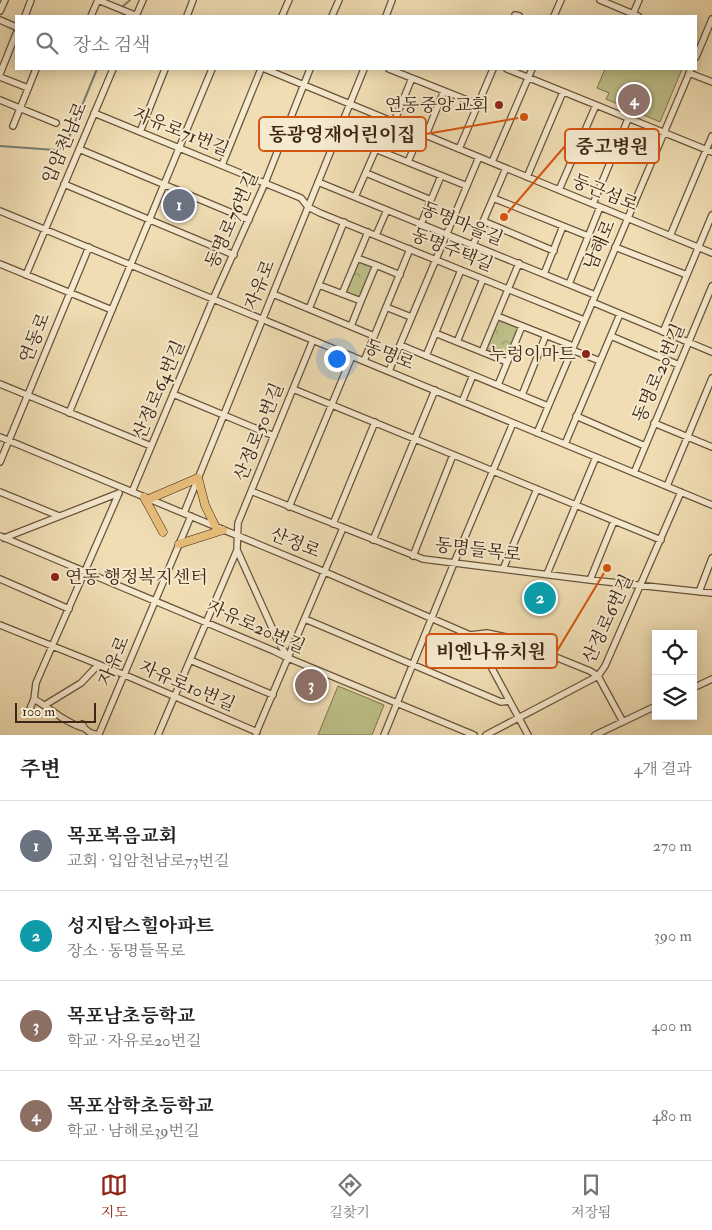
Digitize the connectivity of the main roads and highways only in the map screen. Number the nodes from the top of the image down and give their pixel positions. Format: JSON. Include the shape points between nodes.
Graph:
{"nodes":[{"id":1,"x":163,"y":532,"type":"dead end"},
{"id":2,"x":179,"y":544,"type":"road end"}],
"edges":[{"from":1,"to":2,"type":"main road","via":[[147,498],[198,478],[205,505],[219,528]]}]}
